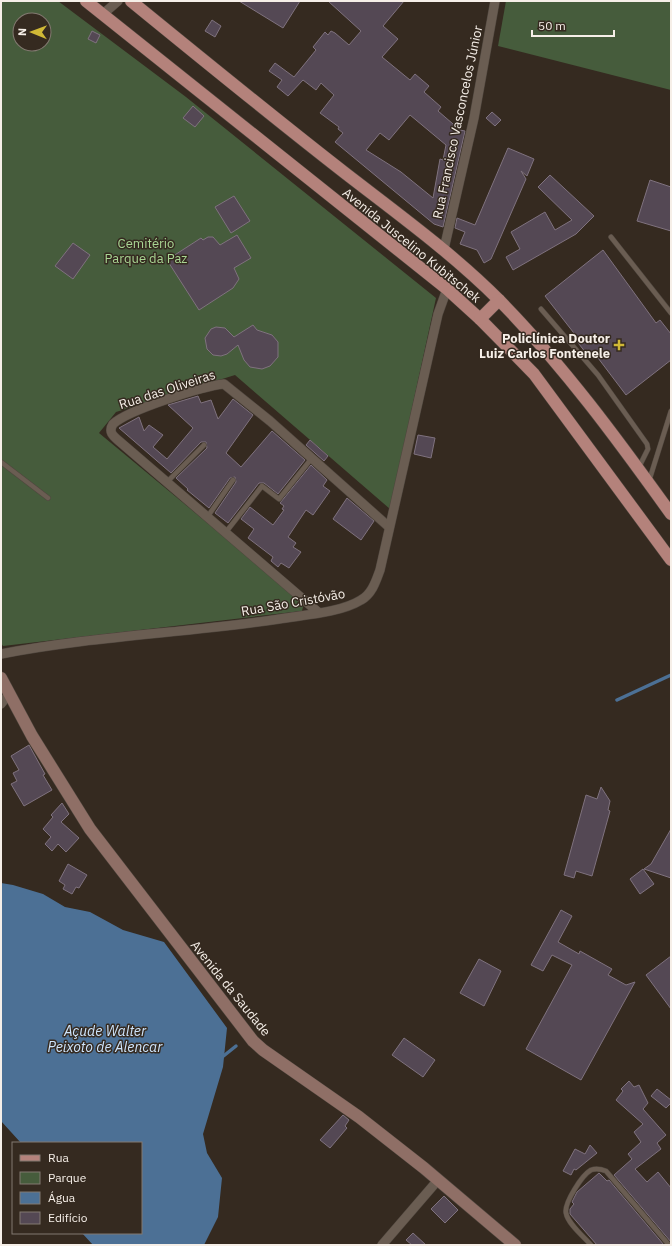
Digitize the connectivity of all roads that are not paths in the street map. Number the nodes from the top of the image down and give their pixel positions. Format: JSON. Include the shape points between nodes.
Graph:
{"nodes":[{"id":1,"x":118,"y":1,"type":"edge"},
{"id":2,"x":131,"y":1,"type":"edge"},
{"id":3,"x":495,"y":1,"type":"edge"},
{"id":4,"x":90,"y":2,"type":"edge"},
{"id":5,"x":103,"y":14,"type":"junction"},
{"id":6,"x":611,"y":237,"type":"dead end"},
{"id":7,"x":444,"y":249,"type":"junction"},
{"id":8,"x":446,"y":289,"type":"junction"},
{"id":9,"x":498,"y":300,"type":"junction"},
{"id":10,"x":541,"y":309,"type":"dead end"},
{"id":11,"x":671,"y":313,"type":"edge"},
{"id":12,"x":480,"y":319,"type":"junction"},
{"id":13,"x":671,"y":411,"type":"edge"},
{"id":14,"x":204,"y":445,"type":"dead end"},
{"id":15,"x":312,"y":458,"type":"junction"},
{"id":16,"x":1,"y":462,"type":"edge"},
{"id":17,"x":638,"y":468,"type":"junction"},
{"id":18,"x":233,"y":480,"type":"dead end"},
{"id":19,"x":167,"y":482,"type":"junction"},
{"id":20,"x":648,"y":483,"type":"junction"},
{"id":21,"x":48,"y":498,"type":"dead end"},
{"id":22,"x":671,"y":514,"type":"edge"},
{"id":23,"x":208,"y":516,"type":"junction"},
{"id":24,"x":390,"y":527,"type":"junction"},
{"id":25,"x":226,"y":532,"type":"junction"},
{"id":26,"x":671,"y":560,"type":"edge"},
{"id":27,"x":318,"y":612,"type":"junction"},
{"id":28,"x":1,"y":654,"type":"edge"},
{"id":29,"x":1,"y":678,"type":"edge"},
{"id":30,"x":5,"y":699,"type":"edge"},
{"id":31,"x":438,"y":1180,"type":"junction"},
{"id":32,"x":382,"y":1245,"type":"edge"},
{"id":33,"x":515,"y":1245,"type":"edge"},
{"id":34,"x":591,"y":1245,"type":"edge"},
{"id":35,"x":669,"y":1245,"type":"edge"}],
"edges":[{"from":1,"to":5,"type":"street"},
{"from":2,"to":7,"type":"main road","name":"Avenida Juscelino Kubitschek"},
{"from":3,"to":7,"type":"street","name":"Rua Francisco Vasconcelos Júnior","via":[[474,118]]},
{"from":4,"to":5,"type":"main road","name":"Avenida Juscelino Kubitschek"},
{"from":5,"to":8,"type":"main road","name":"Avenida Juscelino Kubitschek"},
{"from":6,"to":11,"type":"lane"},
{"from":7,"to":9,"type":"main road","name":"Avenida Juscelino Kubitschek"},
{"from":8,"to":12,"type":"main road","name":"Avenida Juscelino Kubitschek"},
{"from":8,"to":24,"type":"street","name":"Rua São Cristóvão","via":[[438,314]]},
{"from":9,"to":12,"type":"main road"},
{"from":9,"to":17,"type":"main road","name":"Avenida Juscelino Kubitschek","via":[[566,375]]},
{"from":10,"to":17,"type":"lane","via":[[598,375],[647,444],[648,449]]},
{"from":12,"to":26,"type":"main road","name":"Avenida Juscelino Kubitschek","via":[[534,374]]},
{"from":13,"to":20,"type":"lane"},
{"from":14,"to":19,"type":"lane"},
{"from":15,"to":19,"type":"street","name":"Rua das Oliveiras","via":[[231,388],[219,384],[136,412],[117,420],[111,426],[112,434]]},
{"from":15,"to":24,"type":"street","name":"Rua das Oliveiras"},
{"from":15,"to":25,"type":"lane","via":[[279,499],[262,486]]},
{"from":16,"to":21,"type":"lane"},
{"from":17,"to":20,"type":"main road","name":"Avenida Juscelino Kubitschek"},
{"from":18,"to":23,"type":"lane"},
{"from":19,"to":23,"type":"street","name":"Rua das Oliveiras"},
{"from":20,"to":22,"type":"main road","name":"Avenida Juscelino Kubitschek"},
{"from":23,"to":25,"type":"street","name":"Rua das Oliveiras"},
{"from":24,"to":27,"type":"street","name":"Rua São Cristóvão","via":[[380,570],[367,597],[349,606]]},
{"from":25,"to":27,"type":"street","name":"Rua das Oliveiras"},
{"from":27,"to":28,"type":"street","name":"Rua São Cristóvão","via":[[239,625],[121,637]]},
{"from":29,"to":30,"type":"street","name":"Avenida da Saudade"},
{"from":30,"to":31,"type":"street","name":"Avenida da Saudade","via":[[32,736],[90,828],[253,1042],[359,1117]]},
{"from":31,"to":32,"type":"street"},
{"from":31,"to":33,"type":"street","name":"Avenida da Saudade"},
{"from":34,"to":35,"type":"lane","via":[[569,1220],[566,1211],[580,1181],[590,1170],[598,1168],[606,1171]]}]}
